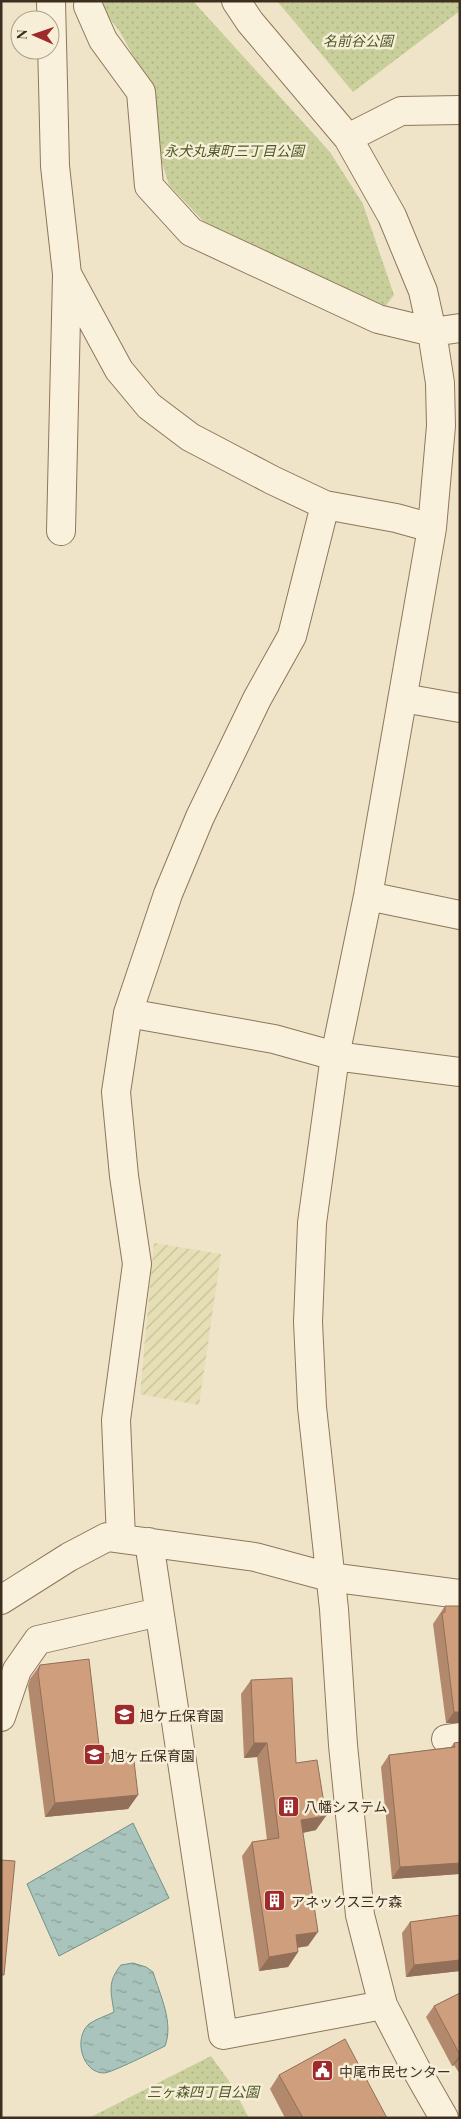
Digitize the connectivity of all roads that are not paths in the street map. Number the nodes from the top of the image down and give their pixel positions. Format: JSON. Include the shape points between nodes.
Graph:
{"nodes":[{"id":1,"x":51,"y":1,"type":"edge"},
{"id":2,"x":236,"y":1,"type":"edge"},
{"id":3,"x":88,"y":6,"type":"dead end"},
{"id":4,"x":460,"y":110,"type":"edge"},
{"id":5,"x":348,"y":138,"type":"junction"},
{"id":6,"x":67,"y":274,"type":"junction"},
{"id":7,"x":460,"y":328,"type":"edge"},
{"id":8,"x":432,"y":332,"type":"junction"},
{"id":9,"x":325,"y":505,"type":"junction"},
{"id":10,"x":432,"y":528,"type":"junction"},
{"id":11,"x":60,"y":531,"type":"dead end"},
{"id":12,"x":403,"y":698,"type":"junction"},
{"id":13,"x":460,"y":708,"type":"edge"},
{"id":14,"x":368,"y":896,"type":"junction"},
{"id":15,"x":460,"y":915,"type":"edge"},
{"id":16,"x":128,"y":1013,"type":"junction"},
{"id":17,"x":335,"y":1056,"type":"junction"},
{"id":18,"x":460,"y":1072,"type":"edge"},
{"id":19,"x":121,"y":1538,"type":"junction"},
{"id":20,"x":149,"y":1542,"type":"junction"},
{"id":21,"x":329,"y":1577,"type":"junction"},
{"id":22,"x":460,"y":1594,"type":"edge"},
{"id":23,"x":1,"y":1600,"type":"edge"},
{"id":24,"x":159,"y":1612,"type":"junction"},
{"id":25,"x":1,"y":1717,"type":"edge"},
{"id":26,"x":383,"y":2005,"type":"junction"},
{"id":27,"x":444,"y":2118,"type":"edge"}],
"edges":[{"from":1,"to":6,"type":"street","via":[[54,166]]},
{"from":2,"to":5,"type":"street"},
{"from":3,"to":8,"type":"street","via":[[103,40],[141,92],[149,186],[191,232],[378,319]]},
{"from":4,"to":5,"type":"street","via":[[402,111]]},
{"from":5,"to":8,"type":"street","via":[[392,216],[423,291]]},
{"from":6,"to":9,"type":"street","via":[[119,370],[149,406],[190,436]]},
{"from":6,"to":11,"type":"street"},
{"from":7,"to":8,"type":"street"},
{"from":8,"to":10,"type":"street","via":[[440,382],[441,426]]},
{"from":9,"to":10,"type":"street"},
{"from":9,"to":16,"type":"street","via":[[292,636],[257,699],[200,817],[168,894]]},
{"from":10,"to":12,"type":"street"},
{"from":12,"to":13,"type":"street"},
{"from":12,"to":14,"type":"street"},
{"from":14,"to":15,"type":"street"},
{"from":14,"to":17,"type":"street"},
{"from":16,"to":17,"type":"street","via":[[274,1039]]},
{"from":16,"to":19,"type":"street","via":[[116,1092],[137,1264],[116,1420]]},
{"from":17,"to":18,"type":"street"},
{"from":17,"to":21,"type":"street","via":[[312,1223],[308,1322],[312,1407]]},
{"from":19,"to":20,"type":"street"},
{"from":19,"to":23,"type":"street","via":[[107,1537]]},
{"from":20,"to":21,"type":"street","via":[[256,1556]]},
{"from":20,"to":24,"type":"street"},
{"from":21,"to":22,"type":"street"},
{"from":21,"to":26,"type":"street","via":[[360,1915]]},
{"from":24,"to":25,"type":"street","via":[[38,1640],[17,1670]]},
{"from":24,"to":26,"type":"street","via":[[223,2035]]},
{"from":26,"to":27,"type":"street"}]}
